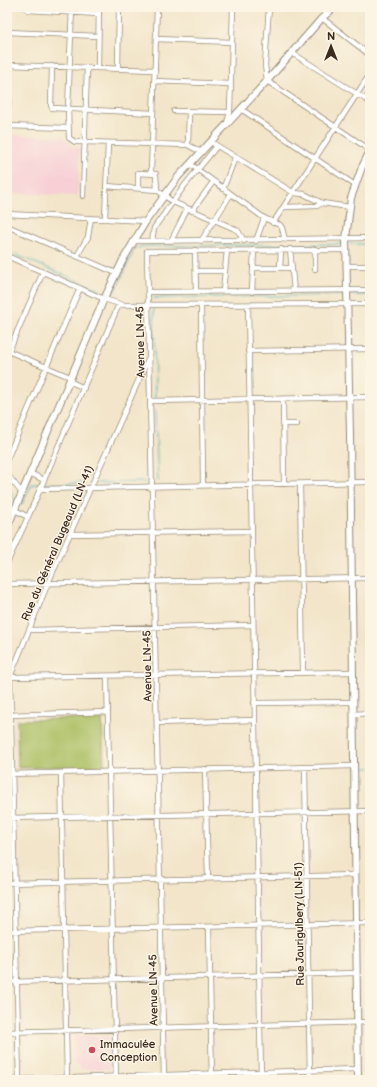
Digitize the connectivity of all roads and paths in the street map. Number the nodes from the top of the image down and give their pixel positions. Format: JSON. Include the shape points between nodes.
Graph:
{"nodes":[{"id":1,"x":25,"y":7,"type":"edge"},
{"id":2,"x":99,"y":7,"type":"edge"},
{"id":3,"x":119,"y":7,"type":"edge"},
{"id":4,"x":157,"y":7,"type":"edge"},
{"id":5,"x":233,"y":7,"type":"edge"},
{"id":6,"x":269,"y":7,"type":"edge"},
{"id":7,"x":335,"y":7,"type":"edge"},
{"id":8,"x":366,"y":7,"type":"edge"},
{"id":9,"x":72,"y":10,"type":"edge"},
{"id":10,"x":370,"y":10,"type":"edge"},
{"id":11,"x":99,"y":14,"type":"junction"},
{"id":12,"x":322,"y":18,"type":"junction"},
{"id":13,"x":7,"y":32,"type":"edge"},
{"id":14,"x":71,"y":34,"type":"junction"},
{"id":15,"x":98,"y":36,"type":"junction"},
{"id":16,"x":156,"y":39,"type":"junction"},
{"id":17,"x":232,"y":42,"type":"junction"},
{"id":18,"x":292,"y":53,"type":"junction"},
{"id":19,"x":370,"y":55,"type":"edge"},
{"id":20,"x":8,"y":65,"type":"edge"},
{"id":21,"x":52,"y":66,"type":"junction"},
{"id":22,"x":70,"y":67,"type":"junction"},
{"id":23,"x":87,"y":67,"type":"junction"},
{"id":24,"x":98,"y":68,"type":"junction"},
{"id":25,"x":118,"y":68,"type":"junction"},
{"id":26,"x":155,"y":70,"type":"junction"},
{"id":27,"x":370,"y":74,"type":"edge"},
{"id":28,"x":154,"y":81,"type":"junction"},
{"id":29,"x":267,"y":81,"type":"junction"},
{"id":30,"x":230,"y":84,"type":"junction"},
{"id":31,"x":356,"y":94,"type":"junction"},
{"id":32,"x":370,"y":102,"type":"edge"},
{"id":33,"x":241,"y":109,"type":"junction"},
{"id":34,"x":68,"y":110,"type":"junction"},
{"id":35,"x":86,"y":110,"type":"junction"},
{"id":36,"x":174,"y":111,"type":"dead end"},
{"id":37,"x":189,"y":112,"type":"junction"},
{"id":38,"x":230,"y":112,"type":"junction"},
{"id":39,"x":153,"y":113,"type":"junction"},
{"id":40,"x":227,"y":124,"type":"junction"},
{"id":41,"x":7,"y":126,"type":"edge"},
{"id":42,"x":68,"y":128,"type":"junction"},
{"id":43,"x":335,"y":128,"type":"junction"},
{"id":44,"x":7,"y":134,"type":"edge"},
{"id":45,"x":85,"y":142,"type":"junction"},
{"id":46,"x":211,"y":142,"type":"junction"},
{"id":47,"x":108,"y":143,"type":"junction"},
{"id":48,"x":152,"y":144,"type":"junction"},
{"id":49,"x":188,"y":145,"type":"junction"},
{"id":50,"x":217,"y":146,"type":"junction"},
{"id":51,"x":370,"y":150,"type":"edge"},
{"id":52,"x":201,"y":152,"type":"junction"},
{"id":53,"x":235,"y":158,"type":"junction"},
{"id":54,"x":314,"y":159,"type":"junction"},
{"id":55,"x":190,"y":164,"type":"junction"},
{"id":56,"x":197,"y":170,"type":"junction"},
{"id":57,"x":151,"y":172,"type":"junction"},
{"id":58,"x":213,"y":182,"type":"junction"},
{"id":59,"x":355,"y":185,"type":"junction"},
{"id":60,"x":106,"y":186,"type":"junction"},
{"id":61,"x":138,"y":188,"type":"junction"},
{"id":62,"x":223,"y":189,"type":"junction"},
{"id":63,"x":157,"y":190,"type":"junction"},
{"id":64,"x":294,"y":193,"type":"junction"},
{"id":65,"x":231,"y":194,"type":"junction"},
{"id":66,"x":83,"y":196,"type":"dead end"},
{"id":67,"x":163,"y":196,"type":"junction"},
{"id":68,"x":173,"y":202,"type":"junction"},
{"id":69,"x":322,"y":203,"type":"junction"},
{"id":70,"x":284,"y":207,"type":"junction"},
{"id":71,"x":349,"y":207,"type":"junction"},
{"id":72,"x":190,"y":210,"type":"junction"},
{"id":73,"x":7,"y":214,"type":"edge"},
{"id":74,"x":91,"y":218,"type":"junction"},
{"id":75,"x":105,"y":218,"type":"junction"},
{"id":76,"x":264,"y":218,"type":"junction"},
{"id":77,"x":214,"y":219,"type":"junction"},
{"id":78,"x":146,"y":221,"type":"junction"},
{"id":79,"x":273,"y":222,"type":"junction"},
{"id":80,"x":7,"y":226,"type":"edge"},
{"id":81,"x":370,"y":238,"type":"edge"},
{"id":82,"x":285,"y":240,"type":"junction"},
{"id":83,"x":134,"y":241,"type":"junction"},
{"id":84,"x":152,"y":241,"type":"junction"},
{"id":85,"x":171,"y":241,"type":"junction"},
{"id":86,"x":200,"y":241,"type":"junction"},
{"id":87,"x":244,"y":241,"type":"junction"},
{"id":88,"x":256,"y":241,"type":"junction"},
{"id":89,"x":346,"y":244,"type":"junction"},
{"id":90,"x":281,"y":249,"type":"junction"},
{"id":91,"x":290,"y":249,"type":"junction"},
{"id":92,"x":315,"y":249,"type":"junction"},
{"id":93,"x":195,"y":250,"type":"junction"},
{"id":94,"x":227,"y":250,"type":"junction"},
{"id":95,"x":254,"y":250,"type":"junction"},
{"id":96,"x":7,"y":256,"type":"edge"},
{"id":97,"x":77,"y":256,"type":"junction"},
{"id":98,"x":347,"y":266,"type":"junction"},
{"id":99,"x":370,"y":266,"type":"edge"},
{"id":100,"x":253,"y":268,"type":"junction"},
{"id":101,"x":280,"y":268,"type":"junction"},
{"id":102,"x":292,"y":268,"type":"junction"},
{"id":103,"x":315,"y":269,"type":"dead end"},
{"id":104,"x":196,"y":271,"type":"junction"},
{"id":105,"x":225,"y":271,"type":"junction"},
{"id":106,"x":43,"y":272,"type":"junction"},
{"id":107,"x":116,"y":273,"type":"junction"},
{"id":108,"x":80,"y":288,"type":"junction"},
{"id":109,"x":347,"y":290,"type":"junction"},
{"id":110,"x":370,"y":290,"type":"edge"},
{"id":111,"x":196,"y":291,"type":"junction"},
{"id":112,"x":223,"y":291,"type":"junction"},
{"id":113,"x":294,"y":291,"type":"junction"},
{"id":114,"x":148,"y":292,"type":"junction"},
{"id":115,"x":252,"y":292,"type":"junction"},
{"id":116,"x":104,"y":299,"type":"junction"},
{"id":117,"x":119,"y":304,"type":"junction"},
{"id":118,"x":347,"y":304,"type":"junction"},
{"id":119,"x":370,"y":304,"type":"edge"},
{"id":120,"x":200,"y":305,"type":"junction"},
{"id":121,"x":248,"y":305,"type":"junction"},
{"id":122,"x":149,"y":306,"type":"junction"},
{"id":123,"x":370,"y":349,"type":"edge"},
{"id":124,"x":348,"y":350,"type":"junction"},
{"id":125,"x":248,"y":351,"type":"junction"},
{"id":126,"x":8,"y":352,"type":"edge"},
{"id":127,"x":150,"y":356,"type":"junction"},
{"id":128,"x":46,"y":367,"type":"junction"},
{"id":129,"x":70,"y":379,"type":"junction"},
{"id":130,"x":84,"y":388,"type":"junction"},
{"id":131,"x":349,"y":397,"type":"junction"},
{"id":132,"x":370,"y":397,"type":"edge"},
{"id":133,"x":283,"y":399,"type":"junction"},
{"id":134,"x":202,"y":400,"type":"junction"},
{"id":135,"x":249,"y":400,"type":"junction"},
{"id":136,"x":150,"y":401,"type":"junction"},
{"id":137,"x":284,"y":424,"type":"junction"},
{"id":138,"x":297,"y":424,"type":"dead end"},
{"id":139,"x":7,"y":459,"type":"edge"},
{"id":140,"x":30,"y":473,"type":"junction"},
{"id":141,"x":7,"y":474,"type":"edge"},
{"id":142,"x":44,"y":480,"type":"junction"},
{"id":143,"x":370,"y":482,"type":"edge"},
{"id":144,"x":351,"y":483,"type":"junction"},
{"id":145,"x":284,"y":484,"type":"junction"},
{"id":146,"x":300,"y":484,"type":"junction"},
{"id":147,"x":203,"y":485,"type":"junction"},
{"id":148,"x":250,"y":485,"type":"junction"},
{"id":149,"x":152,"y":486,"type":"junction"},
{"id":150,"x":90,"y":487,"type":"junction"},
{"id":151,"x":40,"y":489,"type":"junction"},
{"id":152,"x":22,"y":493,"type":"junction"},
{"id":153,"x":15,"y":510,"type":"junction"},
{"id":154,"x":28,"y":517,"type":"junction"},
{"id":155,"x":7,"y":527,"type":"edge"},
{"id":156,"x":251,"y":531,"type":"junction"},
{"id":157,"x":153,"y":533,"type":"junction"},
{"id":158,"x":71,"y":534,"type":"junction"},
{"id":159,"x":7,"y":563,"type":"edge"},
{"id":160,"x":352,"y":578,"type":"junction"},
{"id":161,"x":370,"y":578,"type":"edge"},
{"id":162,"x":302,"y":579,"type":"junction"},
{"id":163,"x":252,"y":580,"type":"junction"},
{"id":164,"x":154,"y":581,"type":"junction"},
{"id":165,"x":48,"y":583,"type":"junction"},
{"id":166,"x":7,"y":584,"type":"edge"},
{"id":167,"x":253,"y":625,"type":"junction"},
{"id":168,"x":155,"y":628,"type":"junction"},
{"id":169,"x":30,"y":630,"type":"junction"},
{"id":170,"x":353,"y":672,"type":"junction"},
{"id":171,"x":303,"y":673,"type":"junction"},
{"id":172,"x":254,"y":674,"type":"junction"},
{"id":173,"x":156,"y":675,"type":"junction"},
{"id":174,"x":107,"y":676,"type":"junction"},
{"id":175,"x":8,"y":678,"type":"edge"},
{"id":176,"x":354,"y":702,"type":"junction"},
{"id":177,"x":254,"y":703,"type":"junction"},
{"id":178,"x":108,"y":712,"type":"junction"},
{"id":179,"x":370,"y":713,"type":"edge"},
{"id":180,"x":354,"y":714,"type":"junction"},
{"id":181,"x":9,"y":715,"type":"edge"},
{"id":182,"x":255,"y":720,"type":"junction"},
{"id":183,"x":157,"y":723,"type":"junction"},
{"id":184,"x":354,"y":766,"type":"junction"},
{"id":185,"x":305,"y":767,"type":"junction"},
{"id":186,"x":257,"y":768,"type":"junction"},
{"id":187,"x":205,"y":769,"type":"junction"},
{"id":188,"x":158,"y":770,"type":"junction"},
{"id":189,"x":109,"y":772,"type":"junction"},
{"id":190,"x":61,"y":773,"type":"junction"},
{"id":191,"x":10,"y":774,"type":"edge"},
{"id":192,"x":354,"y":811,"type":"junction"},
{"id":193,"x":370,"y":811,"type":"edge"},
{"id":194,"x":306,"y":812,"type":"junction"},
{"id":195,"x":258,"y":813,"type":"junction"},
{"id":196,"x":206,"y":814,"type":"junction"},
{"id":197,"x":159,"y":815,"type":"junction"},
{"id":198,"x":110,"y":816,"type":"junction"},
{"id":199,"x":62,"y":817,"type":"junction"},
{"id":200,"x":7,"y":818,"type":"edge"},
{"id":201,"x":13,"y":818,"type":"junction"},
{"id":202,"x":355,"y":875,"type":"junction"},
{"id":203,"x":307,"y":876,"type":"junction"},
{"id":204,"x":258,"y":877,"type":"junction"},
{"id":205,"x":208,"y":878,"type":"junction"},
{"id":206,"x":160,"y":879,"type":"junction"},
{"id":207,"x":111,"y":880,"type":"junction"},
{"id":208,"x":63,"y":882,"type":"junction"},
{"id":209,"x":7,"y":883,"type":"edge"},
{"id":210,"x":14,"y":883,"type":"junction"},
{"id":211,"x":370,"y":923,"type":"edge"},
{"id":212,"x":355,"y":924,"type":"junction"},
{"id":213,"x":308,"y":925,"type":"junction"},
{"id":214,"x":259,"y":926,"type":"junction"},
{"id":215,"x":209,"y":927,"type":"junction"},
{"id":216,"x":161,"y":928,"type":"junction"},
{"id":217,"x":113,"y":929,"type":"junction"},
{"id":218,"x":64,"y":930,"type":"junction"},
{"id":219,"x":7,"y":931,"type":"edge"},
{"id":220,"x":16,"y":931,"type":"junction"},
{"id":221,"x":356,"y":973,"type":"junction"},
{"id":222,"x":308,"y":974,"type":"junction"},
{"id":223,"x":260,"y":975,"type":"junction"},
{"id":224,"x":210,"y":977,"type":"junction"},
{"id":225,"x":162,"y":978,"type":"junction"},
{"id":226,"x":114,"y":979,"type":"junction"},
{"id":227,"x":66,"y":981,"type":"junction"},
{"id":228,"x":7,"y":982,"type":"edge"},
{"id":229,"x":17,"y":982,"type":"junction"},
{"id":230,"x":357,"y":1022,"type":"junction"},
{"id":231,"x":370,"y":1022,"type":"edge"},
{"id":232,"x":309,"y":1024,"type":"junction"},
{"id":233,"x":261,"y":1025,"type":"junction"},
{"id":234,"x":211,"y":1026,"type":"junction"},
{"id":235,"x":163,"y":1028,"type":"junction"},
{"id":236,"x":115,"y":1029,"type":"junction"},
{"id":237,"x":66,"y":1030,"type":"junction"},
{"id":238,"x":7,"y":1032,"type":"edge"},
{"id":239,"x":18,"y":1032,"type":"junction"},
{"id":240,"x":357,"y":1069,"type":"junction"},
{"id":241,"x":310,"y":1071,"type":"junction"},
{"id":242,"x":261,"y":1072,"type":"junction"},
{"id":243,"x":212,"y":1074,"type":"junction"},
{"id":244,"x":116,"y":1078,"type":"edge"},
{"id":245,"x":164,"y":1078,"type":"edge"},
{"id":246,"x":67,"y":1079,"type":"edge"},
{"id":247,"x":7,"y":1080,"type":"edge"},
{"id":248,"x":19,"y":1080,"type":"edge"},
{"id":249,"x":212,"y":1080,"type":"edge"},
{"id":250,"x":261,"y":1080,"type":"edge"},
{"id":251,"x":310,"y":1080,"type":"edge"},
{"id":252,"x":358,"y":1080,"type":"edge"}],
"edges":[{"from":1,"to":9,"type":"street","via":[[28,10]]},
{"from":2,"to":11,"type":"street"},
{"from":3,"to":25,"type":"street"},
{"from":4,"to":16,"type":"street"},
{"from":5,"to":17,"type":"street"},
{"from":6,"to":29,"type":"street","via":[[265,65]]},
{"from":7,"to":12,"type":"street"},
{"from":8,"to":10,"type":"street"},
{"from":9,"to":11,"type":"street"},
{"from":9,"to":14,"type":"street"},
{"from":11,"to":15,"type":"street"},
{"from":12,"to":18,"type":"street"},
{"from":12,"to":19,"type":"street"},
{"from":13,"to":14,"type":"street"},
{"from":14,"to":15,"type":"street"},
{"from":14,"to":22,"type":"street"},
{"from":15,"to":24,"type":"street"},
{"from":16,"to":17,"type":"street"},
{"from":16,"to":26,"type":"street"},
{"from":17,"to":30,"type":"street"},
{"from":18,"to":29,"type":"street"},
{"from":18,"to":31,"type":"street"},
{"from":20,"to":21,"type":"street"},
{"from":20,"to":41,"type":"street"},
{"from":21,"to":22,"type":"street"},
{"from":21,"to":34,"type":"street","via":[[51,107]]},
{"from":22,"to":23,"type":"street"},
{"from":22,"to":34,"type":"street"},
{"from":23,"to":24,"type":"street"},
{"from":23,"to":35,"type":"street"},
{"from":24,"to":25,"type":"street"},
{"from":25,"to":26,"type":"street"},
{"from":26,"to":28,"type":"street"},
{"from":27,"to":31,"type":"street"},
{"from":28,"to":30,"type":"street"},
{"from":28,"to":39,"type":"street"},
{"from":29,"to":33,"type":"street"},
{"from":29,"to":43,"type":"street"},
{"from":30,"to":38,"type":"street"},
{"from":31,"to":32,"type":"street"},
{"from":31,"to":43,"type":"street"},
{"from":33,"to":40,"type":"street"},
{"from":33,"to":54,"type":"street"},
{"from":34,"to":35,"type":"street"},
{"from":34,"to":42,"type":"street"},
{"from":35,"to":39,"type":"street"},
{"from":35,"to":45,"type":"street"},
{"from":36,"to":37,"type":"street"},
{"from":37,"to":38,"type":"street"},
{"from":37,"to":49,"type":"street"},
{"from":38,"to":40,"type":"street"},
{"from":39,"to":48,"type":"street"},
{"from":40,"to":46,"type":"street"},
{"from":41,"to":42,"type":"street"},
{"from":41,"to":44,"type":"street"},
{"from":42,"to":45,"type":"street","via":[[68,135],[72,141]]},
{"from":43,"to":51,"type":"street"},
{"from":43,"to":54,"type":"street"},
{"from":45,"to":47,"type":"street"},
{"from":45,"to":66,"type":"street"},
{"from":46,"to":50,"type":"street"},
{"from":46,"to":52,"type":"street"},
{"from":47,"to":48,"type":"street"},
{"from":47,"to":60,"type":"street"},
{"from":48,"to":49,"type":"street"},
{"from":48,"to":57,"type":"street"},
{"from":49,"to":52,"type":"street"},
{"from":50,"to":53,"type":"street"},
{"from":50,"to":56,"type":"street"},
{"from":51,"to":59,"type":"street"},
{"from":52,"to":55,"type":"street"},
{"from":53,"to":62,"type":"street"},
{"from":53,"to":64,"type":"street"},
{"from":54,"to":59,"type":"street"},
{"from":54,"to":64,"type":"street"},
{"from":55,"to":56,"type":"street"},
{"from":55,"to":67,"type":"street"},
{"from":56,"to":58,"type":"street"},
{"from":56,"to":68,"type":"street"},
{"from":57,"to":61,"type":"street","via":[[138,173]]},
{"from":57,"to":63,"type":"street","via":[[157,175]]},
{"from":58,"to":62,"type":"street"},
{"from":58,"to":72,"type":"street"},
{"from":59,"to":71,"type":"street"},
{"from":60,"to":61,"type":"street"},
{"from":60,"to":75,"type":"street"},
{"from":61,"to":63,"type":"street"},
{"from":62,"to":65,"type":"street"},
{"from":63,"to":67,"type":"street"},
{"from":64,"to":69,"type":"street"},
{"from":64,"to":70,"type":"street"},
{"from":65,"to":76,"type":"street"},
{"from":65,"to":77,"type":"street"},
{"from":67,"to":68,"type":"street"},
{"from":67,"to":78,"type":"street"},
{"from":68,"to":72,"type":"street"},
{"from":68,"to":84,"type":"street","via":[[154,229]]},
{"from":69,"to":70,"type":"street","via":[[318,206]]},
{"from":69,"to":71,"type":"street"},
{"from":70,"to":79,"type":"street"},
{"from":71,"to":89,"type":"street"},
{"from":72,"to":77,"type":"street"},
{"from":72,"to":85,"type":"street"},
{"from":73,"to":74,"type":"street"},
{"from":74,"to":75,"type":"street"},
{"from":74,"to":97,"type":"street","via":[[88,237]]},
{"from":75,"to":78,"type":"street"},
{"from":76,"to":79,"type":"street"},
{"from":76,"to":88,"type":"street"},
{"from":77,"to":86,"type":"street"},
{"from":77,"to":87,"type":"street","via":[[236,229]]},
{"from":78,"to":83,"type":"street"},
{"from":79,"to":82,"type":"street","via":[[282,228]]},
{"from":80,"to":97,"type":"street"},
{"from":81,"to":89,"type":"street"},
{"from":82,"to":88,"type":"street"},
{"from":82,"to":89,"type":"street"},
{"from":83,"to":84,"type":"street"},
{"from":83,"to":107,"type":"street"},
{"from":84,"to":85,"type":"street"},
{"from":85,"to":86,"type":"street"},
{"from":86,"to":87,"type":"street"},
{"from":87,"to":88,"type":"street"},
{"from":89,"to":92,"type":"street"},
{"from":89,"to":98,"type":"street"},
{"from":90,"to":91,"type":"street"},
{"from":90,"to":95,"type":"street"},
{"from":90,"to":101,"type":"street"},
{"from":91,"to":92,"type":"street"},
{"from":91,"to":102,"type":"street"},
{"from":92,"to":103,"type":"street"},
{"from":93,"to":94,"type":"street"},
{"from":93,"to":104,"type":"street"},
{"from":93,"to":114,"type":"street","name":"Avenue LN-45","via":[[148,251]]},
{"from":94,"to":95,"type":"street"},
{"from":94,"to":105,"type":"street"},
{"from":95,"to":100,"type":"street"},
{"from":96,"to":106,"type":"street"},
{"from":97,"to":107,"type":"street"},
{"from":98,"to":99,"type":"street"},
{"from":98,"to":109,"type":"street"},
{"from":100,"to":101,"type":"street"},
{"from":100,"to":115,"type":"street"},
{"from":101,"to":102,"type":"street"},
{"from":102,"to":113,"type":"street"},
{"from":104,"to":105,"type":"street"},
{"from":104,"to":111,"type":"street"},
{"from":105,"to":112,"type":"street"},
{"from":106,"to":108,"type":"street"},
{"from":106,"to":126,"type":"street"},
{"from":107,"to":116,"type":"street"},
{"from":108,"to":116,"type":"street"},
{"from":108,"to":128,"type":"street"},
{"from":109,"to":110,"type":"street"},
{"from":109,"to":113,"type":"street"},
{"from":109,"to":118,"type":"street"},
{"from":111,"to":112,"type":"street"},
{"from":111,"to":114,"type":"street"},
{"from":112,"to":115,"type":"street"},
{"from":113,"to":115,"type":"street"},
{"from":114,"to":122,"type":"street","name":"Avenue LN-45"},
{"from":116,"to":117,"type":"street"},
{"from":116,"to":129,"type":"street"},
{"from":117,"to":122,"type":"street"},
{"from":117,"to":130,"type":"street"},
{"from":118,"to":119,"type":"street"},
{"from":118,"to":121,"type":"street"},
{"from":118,"to":124,"type":"street"},
{"from":120,"to":121,"type":"street"},
{"from":120,"to":122,"type":"street"},
{"from":120,"to":134,"type":"street"},
{"from":121,"to":125,"type":"street"},
{"from":122,"to":127,"type":"street","name":"Avenue LN-45"},
{"from":123,"to":124,"type":"street"},
{"from":124,"to":125,"type":"street"},
{"from":124,"to":131,"type":"street"},
{"from":125,"to":135,"type":"street"},
{"from":126,"to":128,"type":"street"},
{"from":127,"to":136,"type":"street","name":"Avenue LN-45"},
{"from":127,"to":150,"type":"street","name":"Rue du Général Bugeaud (LN-41)"},
{"from":128,"to":129,"type":"street"},
{"from":128,"to":139,"type":"street"},
{"from":129,"to":130,"type":"street"},
{"from":129,"to":140,"type":"street"},
{"from":130,"to":142,"type":"street"},
{"from":131,"to":132,"type":"street"},
{"from":131,"to":133,"type":"street"},
{"from":131,"to":144,"type":"street"},
{"from":133,"to":135,"type":"street"},
{"from":133,"to":137,"type":"street"},
{"from":134,"to":135,"type":"street"},
{"from":134,"to":136,"type":"street"},
{"from":134,"to":147,"type":"street"},
{"from":135,"to":148,"type":"street"},
{"from":136,"to":149,"type":"street","name":"Avenue LN-45"},
{"from":137,"to":138,"type":"street"},
{"from":137,"to":145,"type":"street"},
{"from":140,"to":142,"type":"street"},
{"from":140,"to":152,"type":"street"},
{"from":141,"to":152,"type":"street"},
{"from":142,"to":151,"type":"street"},
{"from":143,"to":144,"type":"street"},
{"from":144,"to":146,"type":"street"},
{"from":144,"to":160,"type":"street"},
{"from":145,"to":146,"type":"street"},
{"from":145,"to":148,"type":"street"},
{"from":146,"to":162,"type":"street"},
{"from":147,"to":148,"type":"street"},
{"from":147,"to":149,"type":"street"},
{"from":148,"to":156,"type":"street"},
{"from":149,"to":150,"type":"street"},
{"from":149,"to":157,"type":"street","name":"Avenue LN-45"},
{"from":150,"to":151,"type":"street"},
{"from":150,"to":158,"type":"street","name":"Rue du Général Bugeaud (LN-41)"},
{"from":151,"to":154,"type":"street"},
{"from":152,"to":153,"type":"street"},
{"from":153,"to":154,"type":"street"},
{"from":153,"to":155,"type":"street"},
{"from":154,"to":159,"type":"street"},
{"from":156,"to":157,"type":"street"},
{"from":156,"to":163,"type":"street"},
{"from":157,"to":158,"type":"street"},
{"from":157,"to":164,"type":"street","name":"Avenue LN-45"},
{"from":158,"to":165,"type":"street","name":"Rue du Général Bugeaud (LN-41)"},
{"from":160,"to":161,"type":"street"},
{"from":160,"to":162,"type":"street"},
{"from":160,"to":170,"type":"street"},
{"from":162,"to":163,"type":"street"},
{"from":162,"to":171,"type":"street"},
{"from":163,"to":164,"type":"street"},
{"from":163,"to":167,"type":"street"},
{"from":164,"to":165,"type":"street"},
{"from":164,"to":168,"type":"street","name":"Avenue LN-45"},
{"from":165,"to":166,"type":"street"},
{"from":165,"to":169,"type":"street","name":"Rue du Général Bugeaud (LN-41)"},
{"from":167,"to":168,"type":"street"},
{"from":167,"to":172,"type":"street"},
{"from":168,"to":169,"type":"street"},
{"from":168,"to":173,"type":"street","name":"Avenue LN-45"},
{"from":169,"to":175,"type":"street","name":"Rue du Général Bugeaud (LN-41)"},
{"from":170,"to":171,"type":"street"},
{"from":170,"to":176,"type":"street"},
{"from":171,"to":172,"type":"street"},
{"from":172,"to":173,"type":"street"},
{"from":172,"to":177,"type":"street"},
{"from":173,"to":174,"type":"street"},
{"from":173,"to":183,"type":"street","name":"Avenue LN-45"},
{"from":174,"to":175,"type":"street"},
{"from":174,"to":178,"type":"street"},
{"from":175,"to":181,"type":"street","name":"Rue du Général Bugeaud (LN-41)"},
{"from":176,"to":177,"type":"street"},
{"from":176,"to":180,"type":"street"},
{"from":177,"to":182,"type":"street"},
{"from":178,"to":181,"type":"street"},
{"from":178,"to":189,"type":"street"},
{"from":179,"to":180,"type":"street"},
{"from":180,"to":184,"type":"street"},
{"from":181,"to":191,"type":"street","name":"Rue du Général Bugeaud (LN-41)"},
{"from":182,"to":183,"type":"street"},
{"from":182,"to":186,"type":"street"},
{"from":183,"to":188,"type":"street","name":"Avenue LN-45"},
{"from":184,"to":185,"type":"street"},
{"from":184,"to":192,"type":"street"},
{"from":185,"to":186,"type":"street"},
{"from":185,"to":194,"type":"street","name":"Rue Jaurigulbery (LN-51)"},
{"from":186,"to":187,"type":"street"},
{"from":186,"to":195,"type":"street"},
{"from":187,"to":188,"type":"street"},
{"from":187,"to":196,"type":"street"},
{"from":188,"to":189,"type":"street"},
{"from":188,"to":197,"type":"street","name":"Avenue LN-45"},
{"from":189,"to":190,"type":"street"},
{"from":189,"to":198,"type":"street"},
{"from":190,"to":191,"type":"street"},
{"from":190,"to":199,"type":"street"},
{"from":191,"to":201,"type":"street","name":"Rue du Général Bugeaud (LN-41)"},
{"from":192,"to":193,"type":"street"},
{"from":192,"to":194,"type":"street"},
{"from":192,"to":202,"type":"street"},
{"from":194,"to":195,"type":"street"},
{"from":194,"to":203,"type":"street","name":"Rue Jaurigulbery (LN-51)"},
{"from":195,"to":196,"type":"street"},
{"from":195,"to":204,"type":"street"},
{"from":196,"to":197,"type":"street"},
{"from":196,"to":205,"type":"street"},
{"from":197,"to":198,"type":"street"},
{"from":197,"to":206,"type":"street","name":"Avenue LN-45"},
{"from":198,"to":199,"type":"street"},
{"from":198,"to":207,"type":"street"},
{"from":199,"to":201,"type":"street"},
{"from":199,"to":208,"type":"street"},
{"from":200,"to":201,"type":"street"},
{"from":201,"to":210,"type":"street","name":"Rue du Général Bugeaud (LN-41)"},
{"from":202,"to":203,"type":"street"},
{"from":202,"to":212,"type":"street"},
{"from":203,"to":204,"type":"street"},
{"from":203,"to":213,"type":"street","name":"Rue Jaurigulbery (LN-51)"},
{"from":204,"to":205,"type":"street"},
{"from":204,"to":214,"type":"street"},
{"from":205,"to":206,"type":"street"},
{"from":206,"to":207,"type":"street"},
{"from":206,"to":216,"type":"street","name":"Avenue LN-45"},
{"from":207,"to":208,"type":"street"},
{"from":207,"to":217,"type":"street"},
{"from":208,"to":210,"type":"street"},
{"from":208,"to":218,"type":"street"},
{"from":209,"to":210,"type":"street"},
{"from":210,"to":220,"type":"street","name":"Rue du Général Bugeaud (LN-41)"},
{"from":211,"to":212,"type":"street"},
{"from":212,"to":213,"type":"street"},
{"from":212,"to":221,"type":"street"},
{"from":213,"to":214,"type":"street"},
{"from":213,"to":222,"type":"street","name":"Rue Jaurigulbery (LN-51)"},
{"from":214,"to":215,"type":"street"},
{"from":214,"to":223,"type":"street"},
{"from":215,"to":216,"type":"street"},
{"from":215,"to":224,"type":"street"},
{"from":216,"to":217,"type":"street"},
{"from":216,"to":225,"type":"street","name":"Avenue LN-45"},
{"from":217,"to":218,"type":"street"},
{"from":217,"to":226,"type":"street"},
{"from":218,"to":220,"type":"street"},
{"from":218,"to":227,"type":"street"},
{"from":219,"to":220,"type":"street"},
{"from":220,"to":229,"type":"street","name":"Rue du Général Bugeaud (LN-41)"},
{"from":221,"to":222,"type":"street"},
{"from":221,"to":230,"type":"street"},
{"from":222,"to":223,"type":"street"},
{"from":222,"to":232,"type":"street","name":"Rue Jaurigulbery (LN-51)"},
{"from":223,"to":224,"type":"street"},
{"from":223,"to":233,"type":"street"},
{"from":224,"to":225,"type":"street"},
{"from":224,"to":234,"type":"street"},
{"from":225,"to":226,"type":"street"},
{"from":225,"to":235,"type":"street","name":"Avenue LN-45"},
{"from":226,"to":227,"type":"street"},
{"from":226,"to":236,"type":"street"},
{"from":227,"to":229,"type":"street"},
{"from":227,"to":237,"type":"street"},
{"from":228,"to":229,"type":"street"},
{"from":229,"to":239,"type":"street","name":"Rue du Général Bugeaud (LN-41)"},
{"from":230,"to":231,"type":"street"},
{"from":230,"to":232,"type":"street"},
{"from":230,"to":240,"type":"street"},
{"from":232,"to":233,"type":"street"},
{"from":232,"to":241,"type":"street","name":"Rue Jaurigulbery (LN-51)"},
{"from":233,"to":234,"type":"street"},
{"from":233,"to":242,"type":"street"},
{"from":234,"to":235,"type":"street"},
{"from":234,"to":243,"type":"street"},
{"from":235,"to":236,"type":"street"},
{"from":235,"to":245,"type":"street","name":"Avenue LN-45"},
{"from":236,"to":237,"type":"street"},
{"from":236,"to":244,"type":"street"},
{"from":237,"to":239,"type":"street"},
{"from":237,"to":246,"type":"street"},
{"from":238,"to":239,"type":"street"},
{"from":239,"to":248,"type":"street","name":"Rue du Général Bugeaud (LN-41)"},
{"from":240,"to":241,"type":"street"},
{"from":240,"to":252,"type":"street"},
{"from":241,"to":242,"type":"street"},
{"from":241,"to":251,"type":"street","name":"Rue Jaurigulbery (LN-51)"},
{"from":242,"to":243,"type":"street"},
{"from":242,"to":250,"type":"street"},
{"from":243,"to":245,"type":"street"},
{"from":243,"to":249,"type":"street"},
{"from":244,"to":245,"type":"street"},
{"from":244,"to":246,"type":"street"},
{"from":246,"to":248,"type":"street"},
{"from":247,"to":248,"type":"street"}]}
